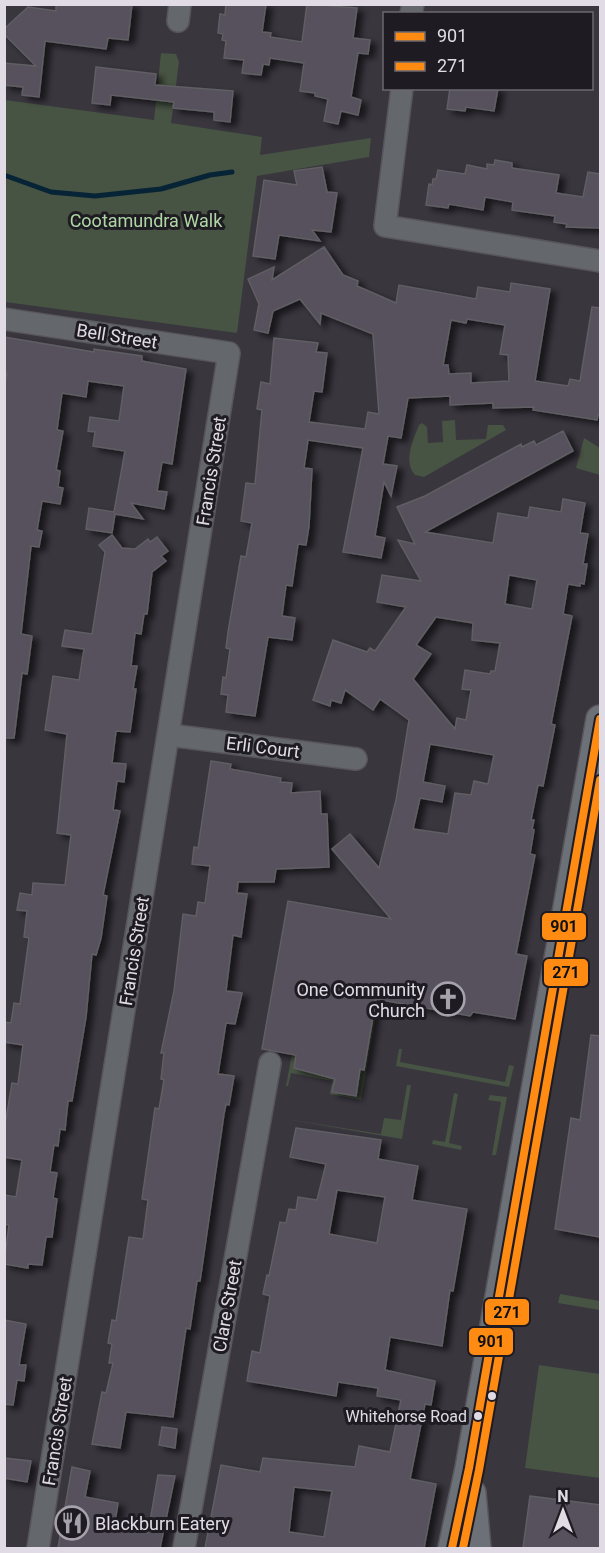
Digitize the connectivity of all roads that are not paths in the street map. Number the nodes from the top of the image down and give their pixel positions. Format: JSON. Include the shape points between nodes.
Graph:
{"nodes":[{"id":1,"x":402,"y":90,"type":"edge"},
{"id":2,"x":600,"y":261,"type":"edge"},
{"id":3,"x":4,"y":319,"type":"edge"},
{"id":4,"x":229,"y":353,"type":"joint"},
{"id":5,"x":600,"y":719,"type":"edge"},
{"id":6,"x":170,"y":735,"type":"junction"},
{"id":7,"x":598,"y":752,"type":"edge"},
{"id":8,"x":356,"y":759,"type":"dead end"},
{"id":9,"x":270,"y":1063,"type":"dead end"},
{"id":10,"x":469,"y":1468,"type":"junction"},
{"id":11,"x":38,"y":1548,"type":"edge"},
{"id":12,"x":184,"y":1548,"type":"edge"},
{"id":13,"x":452,"y":1548,"type":"edge"},
{"id":14,"x":477,"y":1548,"type":"edge"}],
"edges":[{"from":1,"to":2,"type":"street","via":[[385,226]]},
{"from":3,"to":4,"type":"street","name":"Bell Street"},
{"from":4,"to":6,"type":"street","name":"Francis Street"},
{"from":5,"to":7,"type":"main road"},
{"from":6,"to":8,"type":"street","name":"Erli Court"},
{"from":6,"to":11,"type":"street","name":"Francis Street"},
{"from":7,"to":10,"type":"main road"},
{"from":9,"to":12,"type":"street","name":"Clare Street"},
{"from":10,"to":13,"type":"main road"},
{"from":10,"to":14,"type":"main road"}]}
